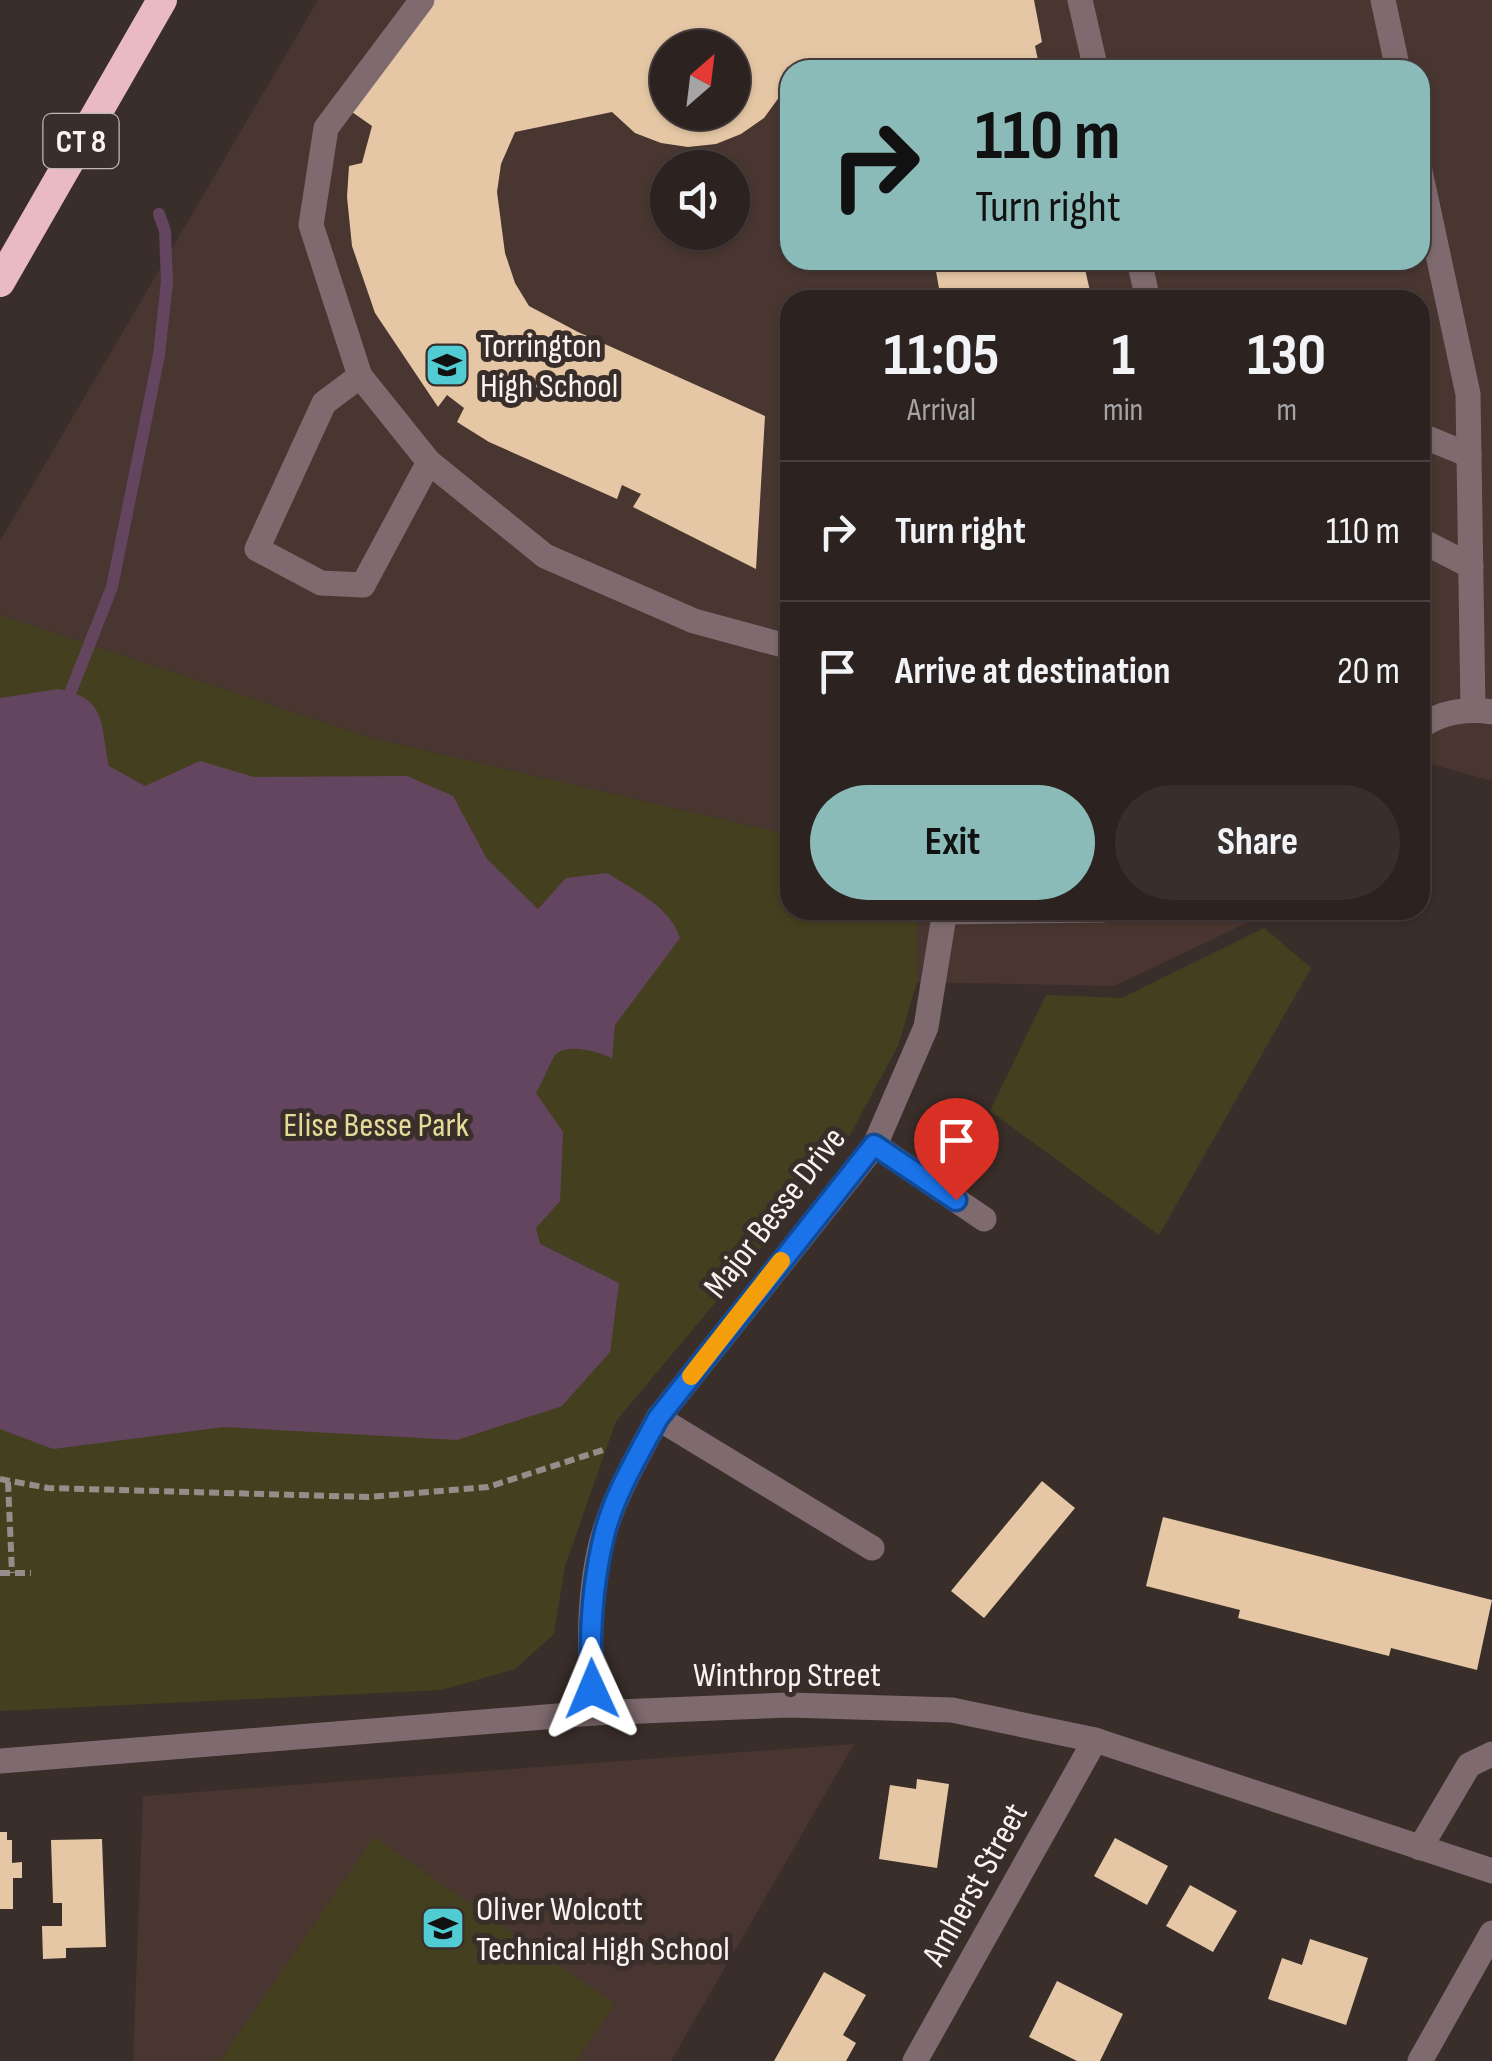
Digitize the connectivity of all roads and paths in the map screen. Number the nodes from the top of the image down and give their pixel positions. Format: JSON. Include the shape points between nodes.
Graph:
{"nodes":[{"id":1,"x":162,"y":0,"type":"edge"},
{"id":2,"x":422,"y":0,"type":"edge"},
{"id":3,"x":1080,"y":0,"type":"edge"},
{"id":4,"x":1383,"y":0,"type":"edge"},
{"id":5,"x":1094,"y":60,"type":"edge"},
{"id":6,"x":1396,"y":60,"type":"edge"},
{"id":7,"x":1430,"y":217,"type":"edge"},
{"id":8,"x":0,"y":282,"type":"edge"},
{"id":9,"x":360,"y":376,"type":"junction"},
{"id":10,"x":1430,"y":439,"type":"edge"},
{"id":11,"x":1469,"y":455,"type":"junction"},
{"id":12,"x":429,"y":462,"type":"junction"},
{"id":13,"x":1430,"y":545,"type":"edge"},
{"id":14,"x":1472,"y":566,"type":"junction"},
{"id":15,"x":780,"y":644,"type":"edge"},
{"id":16,"x":1483,"y":711,"type":"edge"},
{"id":17,"x":1430,"y":720,"type":"edge"},
{"id":18,"x":944,"y":920,"type":"edge"},
{"id":19,"x":874,"y":1145,"type":"junction"},
{"id":20,"x":984,"y":1219,"type":"dead end"},
{"id":21,"x":658,"y":1418,"type":"junction"},
{"id":22,"x":632,"y":1467,"type":"junction"},
{"id":23,"x":4,"y":1480,"type":"edge"},
{"id":24,"x":872,"y":1548,"type":"dead end"},
{"id":25,"x":0,"y":1573,"type":"edge"},
{"id":26,"x":12,"y":1573,"type":"junction"},
{"id":27,"x":31,"y":1573,"type":"dead end"},
{"id":28,"x":594,"y":1713,"type":"junction"},
{"id":29,"x":1095,"y":1740,"type":"junction"},
{"id":30,"x":1492,"y":1754,"type":"edge"},
{"id":31,"x":0,"y":1760,"type":"edge"},
{"id":32,"x":1420,"y":1848,"type":"junction"},
{"id":33,"x":1492,"y":1872,"type":"edge"},
{"id":34,"x":1492,"y":1934,"type":"edge"},
{"id":35,"x":915,"y":2061,"type":"edge"},
{"id":36,"x":1420,"y":2061,"type":"edge"}],
"edges":[{"from":1,"to":8,"type":"highway","number":"CT 8"},
{"from":2,"to":9,"type":"street","via":[[326,128],[310,226]]},
{"from":3,"to":5,"type":"street"},
{"from":4,"to":6,"type":"street"},
{"from":7,"to":11,"type":"street","via":[[1468,394]]},
{"from":9,"to":12,"type":"street"},
{"from":9,"to":12,"type":"street","via":[[324,403],[257,549],[321,584],[363,585]]},
{"from":10,"to":11,"type":"street"},
{"from":11,"to":14,"type":"street"},
{"from":12,"to":15,"type":"street","via":[[545,556],[694,621]]},
{"from":13,"to":14,"type":"street"},
{"from":14,"to":16,"type":"street"},
{"from":16,"to":17,"type":"street"},
{"from":18,"to":19,"type":"street","name":"Major Besse Drive","via":[[926,1026]]},
{"from":19,"to":20,"type":"street"},
{"from":19,"to":21,"type":"street","name":"Major Besse Drive"},
{"from":21,"to":22,"type":"street","name":"Major Besse Drive"},
{"from":21,"to":24,"type":"street"},
{"from":22,"to":23,"type":"path","via":[[608,1449],[488,1486],[369,1497],[48,1488]]},
{"from":22,"to":28,"type":"street","name":"Major Besse Drive","via":[[605,1530],[594,1593]]},
{"from":23,"to":26,"type":"path"},
{"from":25,"to":26,"type":"path"},
{"from":26,"to":27,"type":"path"},
{"from":28,"to":29,"type":"street","name":"Winthrop Street","via":[[789,1705],[952,1710]]},
{"from":28,"to":31,"type":"street","name":"Winthrop Street"},
{"from":29,"to":32,"type":"street","name":"Winthrop Street"},
{"from":29,"to":35,"type":"street","name":"Amherst Street"},
{"from":30,"to":32,"type":"street","via":[[1468,1766]]},
{"from":32,"to":33,"type":"street","name":"Winthrop Street"},
{"from":34,"to":36,"type":"street"}]}
